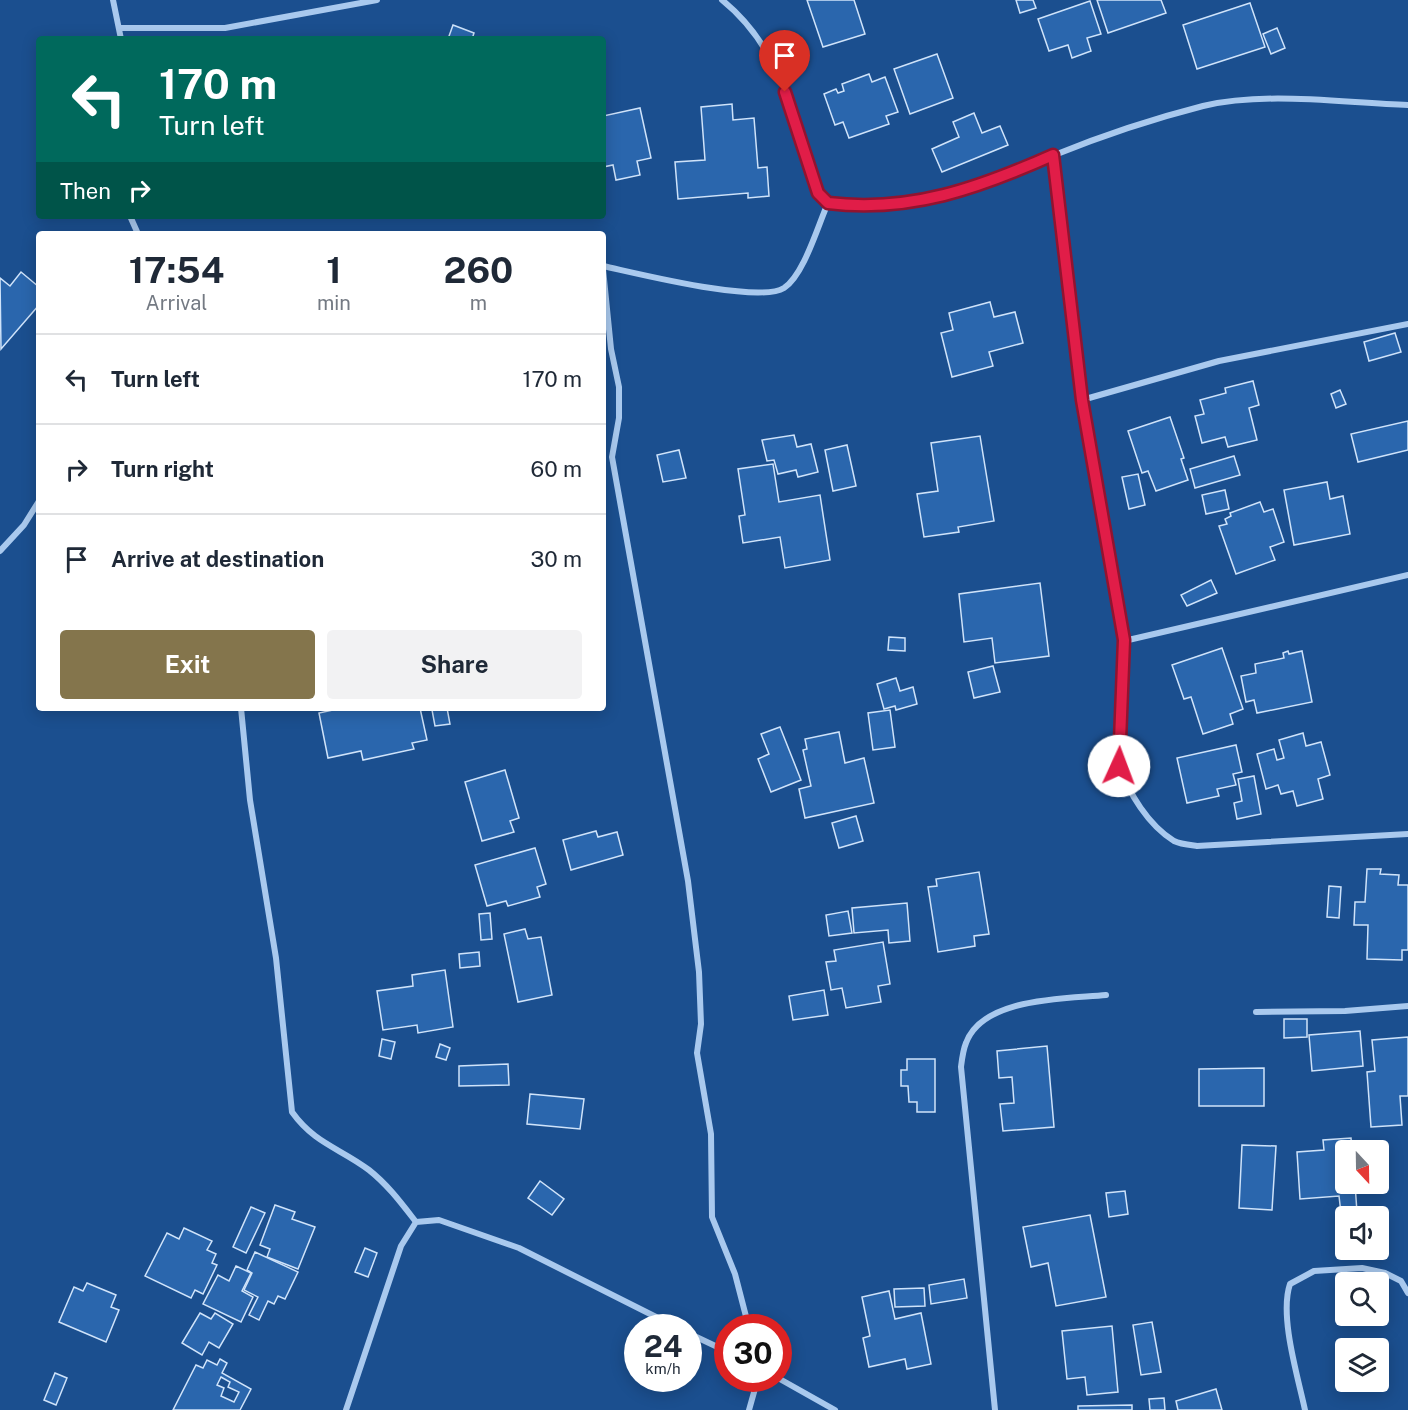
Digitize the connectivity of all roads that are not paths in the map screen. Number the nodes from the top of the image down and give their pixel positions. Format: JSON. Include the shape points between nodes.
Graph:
{"nodes":[{"id":1,"x":113,"y":0,"type":"edge"},
{"id":2,"x":377,"y":0,"type":"edge"},
{"id":3,"x":722,"y":0,"type":"edge"},
{"id":4,"x":120,"y":28,"type":"junction"},
{"id":5,"x":121,"y":36,"type":"edge"},
{"id":6,"x":1408,"y":105,"type":"edge"},
{"id":7,"x":1053,"y":155,"type":"junction"},
{"id":8,"x":828,"y":203,"type":"junction"},
{"id":9,"x":606,"y":268,"type":"edge"},
{"id":10,"x":606,"y":298,"type":"edge"},
{"id":11,"x":1408,"y":324,"type":"edge"},
{"id":12,"x":1082,"y":400,"type":"junction"},
{"id":13,"x":36,"y":506,"type":"edge"},
{"id":14,"x":0,"y":551,"type":"edge"},
{"id":15,"x":1408,"y":575,"type":"edge"},
{"id":16,"x":1124,"y":640,"type":"junction"},
{"id":17,"x":241,"y":711,"type":"edge"},
{"id":18,"x":1408,"y":834,"type":"edge"},
{"id":19,"x":1106,"y":995,"type":"dead end"},
{"id":20,"x":1408,"y":1006,"type":"edge"},
{"id":21,"x":1256,"y":1012,"type":"dead end"},
{"id":22,"x":416,"y":1222,"type":"junction"},
{"id":23,"x":1408,"y":1293,"type":"edge"},
{"id":24,"x":650,"y":1314,"type":"edge"},
{"id":25,"x":745,"y":1314,"type":"edge"},
{"id":26,"x":792,"y":1386,"type":"edge"},
{"id":27,"x":754,"y":1392,"type":"edge"},
{"id":28,"x":346,"y":1410,"type":"edge"},
{"id":29,"x":749,"y":1410,"type":"edge"},
{"id":30,"x":836,"y":1410,"type":"edge"},
{"id":31,"x":995,"y":1410,"type":"edge"},
{"id":32,"x":1305,"y":1410,"type":"edge"}],
"edges":[{"from":1,"to":4,"type":"street"},
{"from":2,"to":4,"type":"street","via":[[225,28]]},
{"from":3,"to":8,"type":"street","via":[[744,18],[779,71],[818,193]]},
{"from":4,"to":5,"type":"street"},
{"from":6,"to":7,"type":"street","via":[[1258,99],[1206,106]]},
{"from":7,"to":8,"type":"street","via":[[987,184],[933,199],[898,204]]},
{"from":7,"to":12,"type":"street"},
{"from":8,"to":9,"type":"street","via":[[798,273],[784,288],[765,294]]},
{"from":10,"to":25,"type":"street","via":[[619,387],[620,418],[612,457],[688,881],[699,972],[701,1024],[697,1053],[711,1134],[712,1217],[735,1274]]},
{"from":11,"to":12,"type":"street","via":[[1220,361]]},
{"from":12,"to":16,"type":"street"},
{"from":13,"to":14,"type":"street"},
{"from":15,"to":16,"type":"street"},
{"from":16,"to":18,"type":"street","via":[[1119,766],[1125,784],[1149,819],[1175,842],[1197,846]]},
{"from":17,"to":22,"type":"street","via":[[250,800],[276,958],[292,1112],[304,1130],[370,1171],[393,1192]]},
{"from":19,"to":31,"type":"street","via":[[1016,1004],[981,1023],[966,1042],[961,1066]]},
{"from":20,"to":21,"type":"street"},
{"from":22,"to":24,"type":"street","via":[[439,1220],[519,1248]]},
{"from":22,"to":28,"type":"street","via":[[400,1246]]},
{"from":23,"to":32,"type":"street","via":[[1401,1281],[1362,1268],[1314,1271],[1290,1284],[1289,1325]]},
{"from":26,"to":30,"type":"street"},
{"from":27,"to":29,"type":"street"}]}
